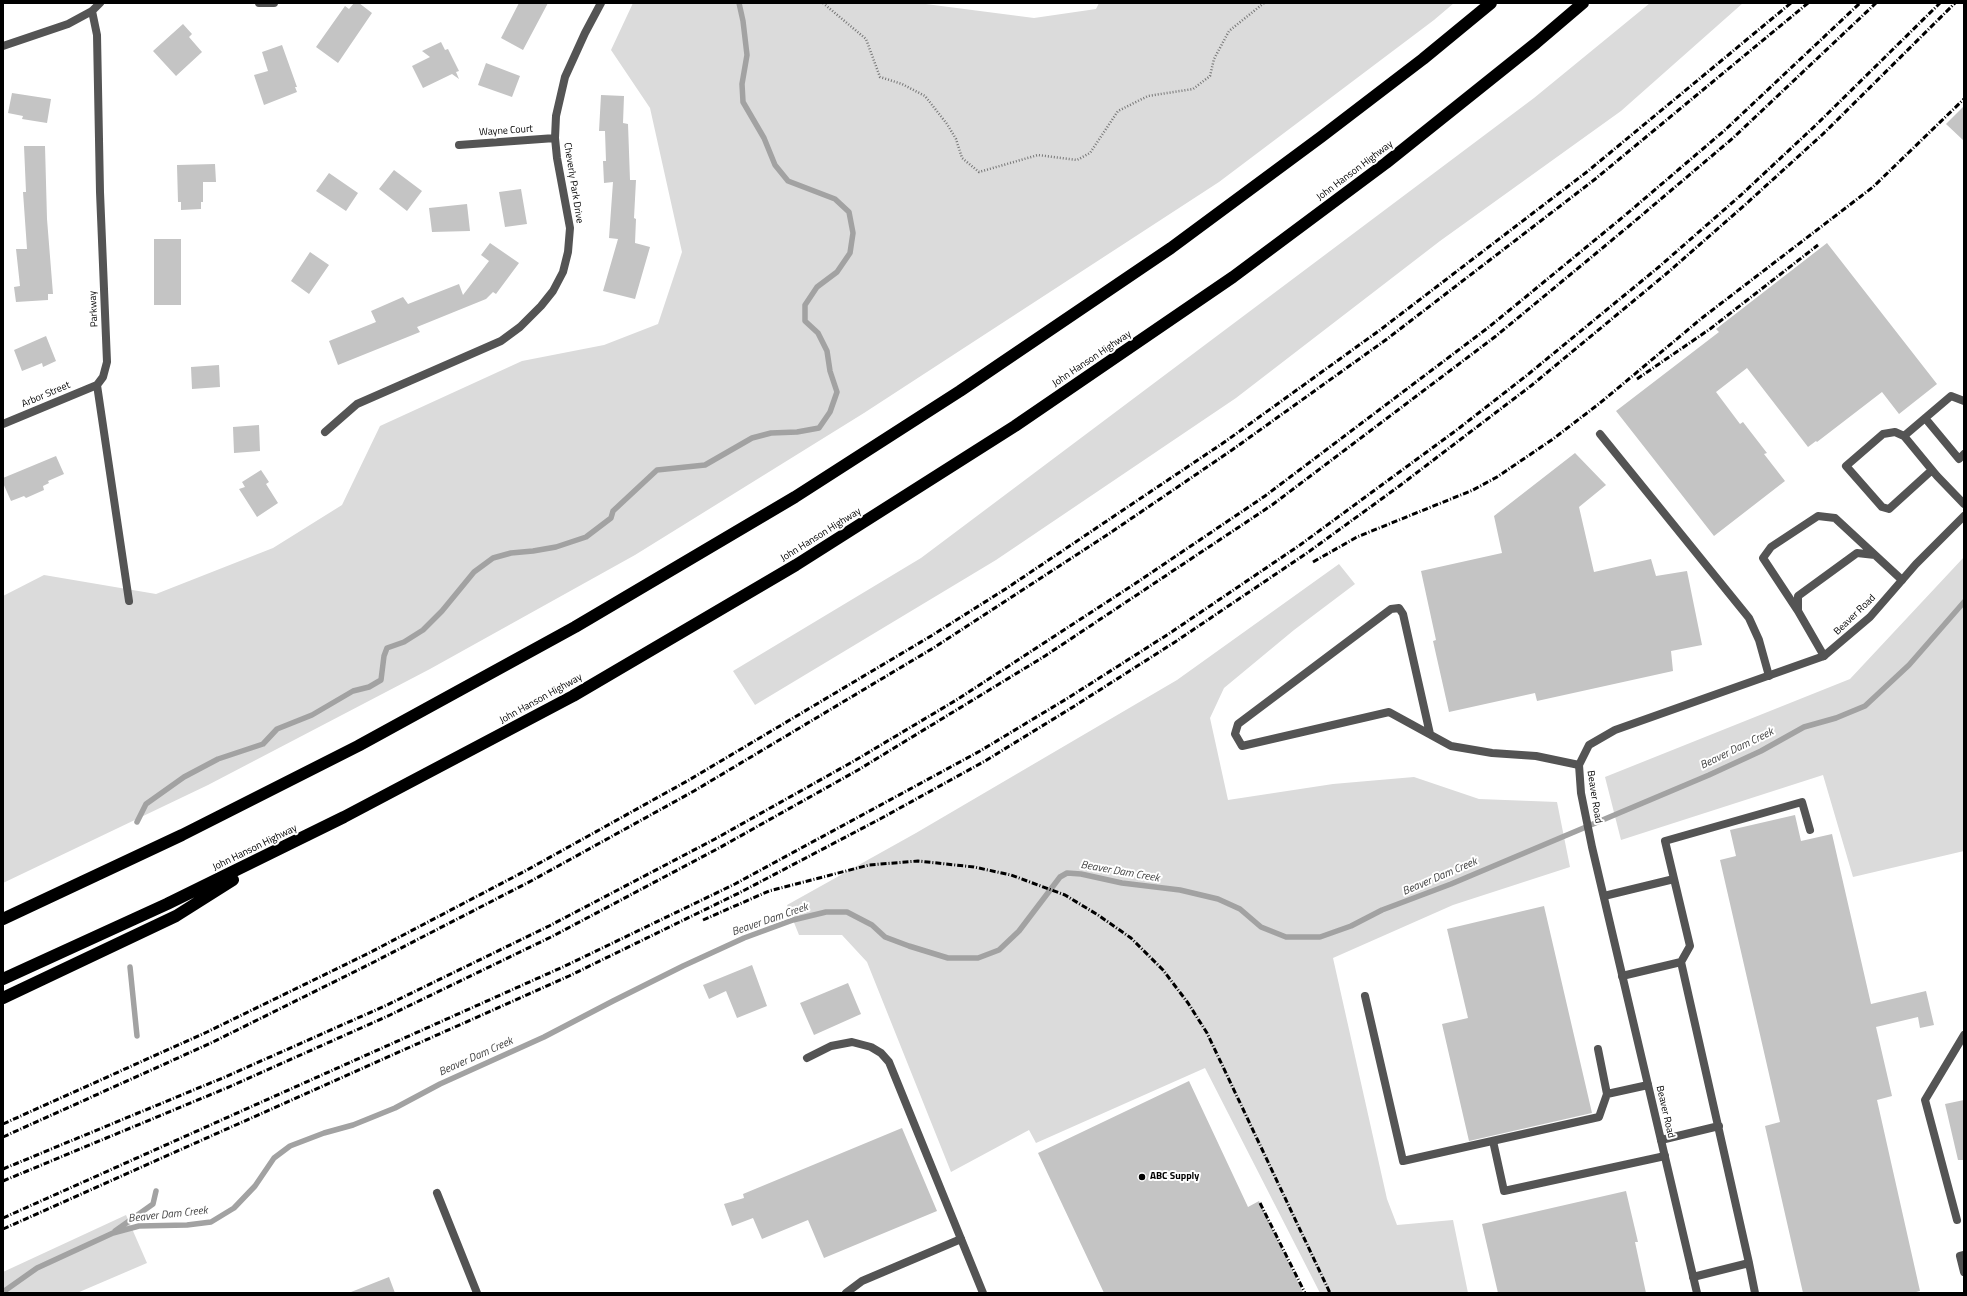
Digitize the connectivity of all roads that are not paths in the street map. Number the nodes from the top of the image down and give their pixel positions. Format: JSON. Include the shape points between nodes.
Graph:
{"nodes":[{"id":1,"x":100,"y":3,"type":"edge"},
{"id":2,"x":259,"y":3,"type":"edge"},
{"id":3,"x":274,"y":3,"type":"edge"},
{"id":4,"x":601,"y":3,"type":"edge"},
{"id":5,"x":1491,"y":3,"type":"edge"},
{"id":6,"x":1583,"y":3,"type":"edge"},
{"id":7,"x":92,"y":11,"type":"junction"},
{"id":8,"x":3,"y":46,"type":"edge"},
{"id":9,"x":555,"y":138,"type":"junction"},
{"id":10,"x":459,"y":145,"type":"dead end"},
{"id":11,"x":97,"y":385,"type":"junction"},
{"id":12,"x":1964,"y":401,"type":"edge"},
{"id":13,"x":1925,"y":418,"type":"junction"},
{"id":14,"x":3,"y":424,"type":"edge"},
{"id":15,"x":325,"y":432,"type":"dead end"},
{"id":16,"x":1600,"y":434,"type":"dead end"},
{"id":17,"x":1904,"y":436,"type":"junction"},
{"id":18,"x":1964,"y":454,"type":"edge"},
{"id":19,"x":1932,"y":470,"type":"junction"},
{"id":20,"x":1964,"y":504,"type":"edge"},
{"id":21,"x":1964,"y":516,"type":"edge"},
{"id":22,"x":1875,"y":555,"type":"junction"},
{"id":23,"x":1902,"y":580,"type":"junction"},
{"id":24,"x":129,"y":601,"type":"dead end"},
{"id":25,"x":1798,"y":611,"type":"junction"},
{"id":26,"x":1824,"y":656,"type":"junction"},
{"id":27,"x":1769,"y":676,"type":"junction"},
{"id":28,"x":1430,"y":734,"type":"junction"},
{"id":29,"x":1579,"y":764,"type":"junction"},
{"id":30,"x":1810,"y":830,"type":"dead end"},
{"id":31,"x":286,"y":847,"type":"junction"},
{"id":32,"x":1674,"y":879,"type":"junction"},
{"id":33,"x":1604,"y":896,"type":"junction"},
{"id":34,"x":3,"y":919,"type":"edge"},
{"id":35,"x":1681,"y":962,"type":"junction"},
{"id":36,"x":1622,"y":976,"type":"junction"},
{"id":37,"x":3,"y":979,"type":"edge"},
{"id":38,"x":1365,"y":996,"type":"dead end"},
{"id":39,"x":3,"y":998,"type":"edge"},
{"id":40,"x":1964,"y":1035,"type":"edge"},
{"id":41,"x":1598,"y":1049,"type":"dead end"},
{"id":42,"x":807,"y":1058,"type":"dead end"},
{"id":43,"x":1648,"y":1085,"type":"junction"},
{"id":44,"x":1607,"y":1094,"type":"junction"},
{"id":45,"x":1719,"y":1126,"type":"junction"},
{"id":46,"x":1661,"y":1140,"type":"junction"},
{"id":47,"x":1493,"y":1141,"type":"junction"},
{"id":48,"x":1665,"y":1156,"type":"junction"},
{"id":49,"x":437,"y":1193,"type":"dead end"},
{"id":50,"x":1957,"y":1220,"type":"dead end"},
{"id":51,"x":961,"y":1240,"type":"junction"},
{"id":52,"x":1964,"y":1255,"type":"edge"},
{"id":53,"x":1750,"y":1262,"type":"junction"},
{"id":54,"x":1964,"y":1272,"type":"edge"},
{"id":55,"x":1693,"y":1277,"type":"junction"},
{"id":56,"x":477,"y":1293,"type":"edge"},
{"id":57,"x":846,"y":1293,"type":"edge"},
{"id":58,"x":983,"y":1293,"type":"edge"},
{"id":59,"x":1697,"y":1293,"type":"edge"},
{"id":60,"x":1755,"y":1293,"type":"edge"}],
"edges":[{"from":1,"to":7,"type":"street"},
{"from":2,"to":3,"type":"street"},
{"from":4,"to":9,"type":"street","name":"Cheverly Park Drive","via":[[565,77],[556,116]]},
{"from":5,"to":34,"type":"highway","via":[[1423,59],[1171,248],[967,387],[801,494],[575,627],[365,742],[189,831]]},
{"from":6,"to":31,"type":"highway","name":"John Hanson Highway","via":[[1491,80],[1333,203],[1174,318],[970,456],[790,568],[573,696]]},
{"from":7,"to":8,"type":"street","via":[[68,24]]},
{"from":7,"to":11,"type":"street","name":"Parkway","via":[[97,35],[107,362],[103,377]]},
{"from":9,"to":10,"type":"street","name":"Wayne Court"},
{"from":9,"to":15,"type":"street","name":"Cheverly Park Drive","via":[[570,228],[563,272],[553,291],[520,327],[501,341],[357,404]]},
{"from":11,"to":14,"type":"street","name":"Arbor Street"},
{"from":11,"to":24,"type":"street"},
{"from":12,"to":13,"type":"street","via":[[1951,396]]},
{"from":13,"to":17,"type":"street"},
{"from":13,"to":18,"type":"street","via":[[1959,458]]},
{"from":16,"to":27,"type":"street","via":[[1749,618],[1759,640]]},
{"from":17,"to":19,"type":"street"},
{"from":17,"to":19,"type":"street","via":[[1894,432],[1883,434],[1846,466],[1882,507],[1889,509]]},
{"from":19,"to":20,"type":"street"},
{"from":21,"to":23,"type":"street","name":"Beaver Road"},
{"from":22,"to":23,"type":"street"},
{"from":22,"to":25,"type":"street","via":[[1857,553],[1814,583],[1798,596]]},
{"from":22,"to":25,"type":"street","via":[[1835,518],[1818,516],[1771,546],[1763,558]]},
{"from":23,"to":26,"type":"street","name":"Beaver Road","via":[[1870,617]]},
{"from":25,"to":26,"type":"street"},
{"from":26,"to":27,"type":"street","name":"Beaver Road"},
{"from":27,"to":29,"type":"street","name":"Beaver Road","via":[[1615,730],[1588,745]]},
{"from":28,"to":28,"type":"street","via":[[1389,712],[1242,746],[1235,734],[1238,724],[1391,609],[1399,608],[1404,614]]},
{"from":28,"to":29,"type":"street","via":[[1451,746],[1492,754],[1536,756]]},
{"from":29,"to":33,"type":"street","name":"Beaver Road","via":[[1581,793]]},
{"from":30,"to":32,"type":"street","via":[[1802,802],[1665,841]]},
{"from":31,"to":37,"type":"highway","name":"John Hanson Highway","via":[[161,908]]},
{"from":31,"to":39,"type":"highway","via":[[176,916]]},
{"from":32,"to":33,"type":"street"},
{"from":32,"to":35,"type":"street","via":[[1690,946]]},
{"from":33,"to":36,"type":"street","name":"Beaver Road"},
{"from":35,"to":36,"type":"street"},
{"from":35,"to":45,"type":"street"},
{"from":36,"to":43,"type":"street","name":"Beaver Road"},
{"from":38,"to":47,"type":"street","via":[[1403,1161]]},
{"from":40,"to":50,"type":"street","via":[[1925,1100]]},
{"from":41,"to":44,"type":"street"},
{"from":42,"to":51,"type":"street","via":[[831,1046],[852,1042],[871,1047],[889,1062]]},
{"from":43,"to":44,"type":"street"},
{"from":43,"to":46,"type":"street","name":"Beaver Road"},
{"from":44,"to":47,"type":"street","via":[[1599,1117]]},
{"from":45,"to":46,"type":"street"},
{"from":45,"to":53,"type":"street"},
{"from":46,"to":48,"type":"street","name":"Beaver Road"},
{"from":47,"to":48,"type":"street","via":[[1504,1191]]},
{"from":48,"to":55,"type":"street","name":"Beaver Road"},
{"from":49,"to":56,"type":"street"},
{"from":51,"to":57,"type":"street","via":[[862,1280]]},
{"from":51,"to":58,"type":"street"},
{"from":52,"to":54,"type":"street","via":[[1960,1256]]},
{"from":53,"to":55,"type":"street"},
{"from":53,"to":60,"type":"street"},
{"from":55,"to":59,"type":"street","name":"Beaver Road"}]}
